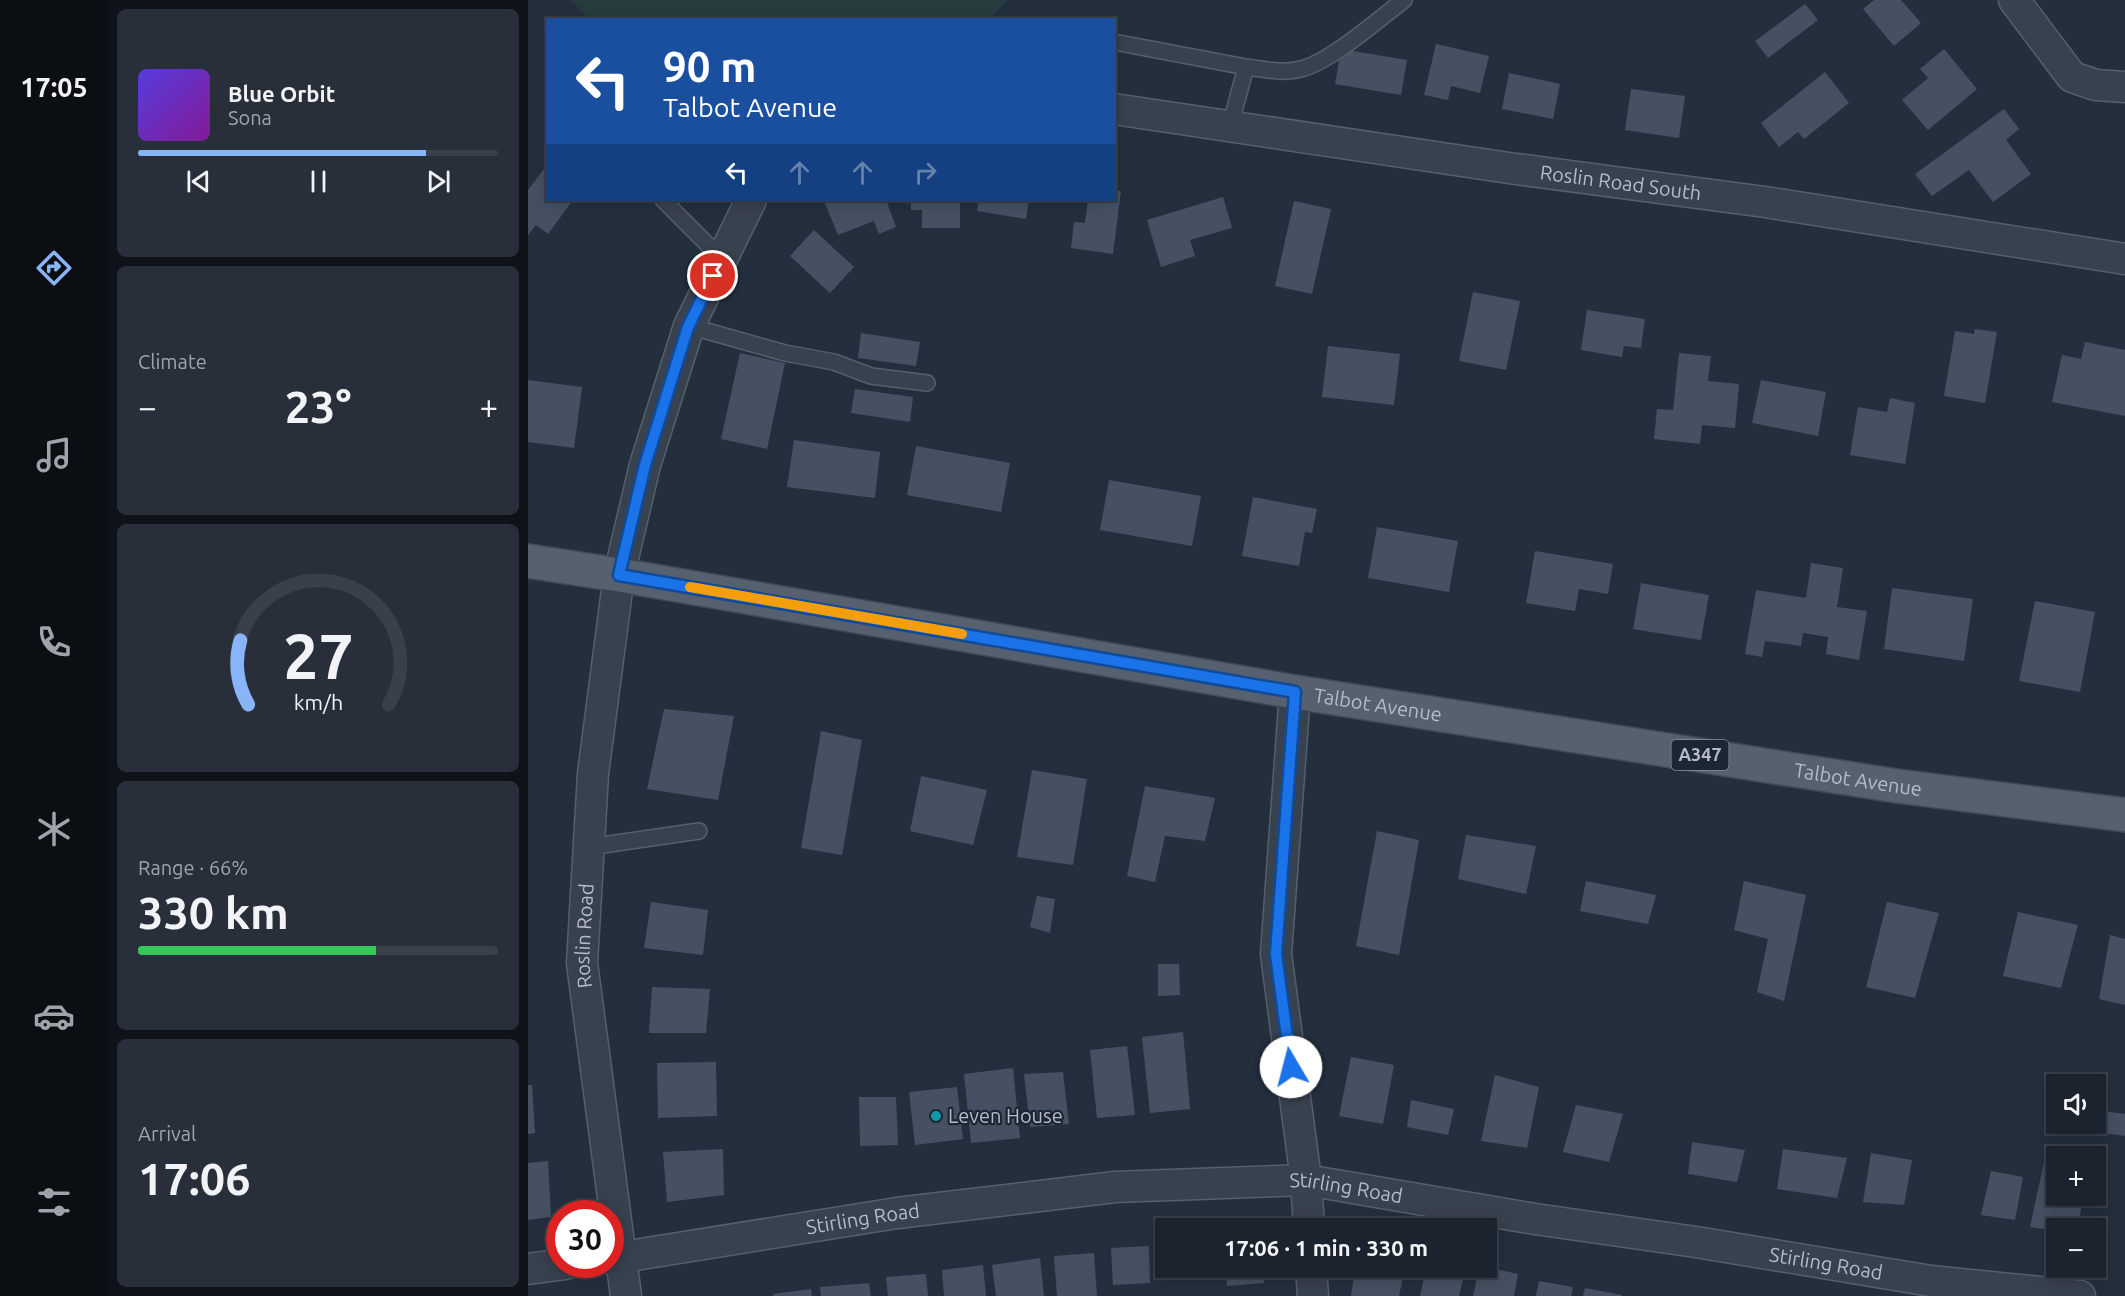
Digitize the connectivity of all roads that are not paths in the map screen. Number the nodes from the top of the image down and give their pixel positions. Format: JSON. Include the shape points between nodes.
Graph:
{"nodes":[{"id":1,"x":1404,"y":0,"type":"edge"},
{"id":2,"x":2014,"y":0,"type":"edge"},
{"id":3,"x":1116,"y":42,"type":"edge"},
{"id":4,"x":1246,"y":67,"type":"junction"},
{"id":5,"x":2125,"y":87,"type":"edge"},
{"id":6,"x":1116,"y":109,"type":"edge"},
{"id":7,"x":1230,"y":126,"type":"junction"},
{"id":8,"x":664,"y":201,"type":"edge"},
{"id":9,"x":751,"y":201,"type":"edge"},
{"id":10,"x":722,"y":259,"type":"junction"},
{"id":11,"x":2125,"y":259,"type":"edge"},
{"id":12,"x":688,"y":327,"type":"junction"},
{"id":13,"x":927,"y":383,"type":"dead end"},
{"id":14,"x":528,"y":561,"type":"edge"},
{"id":15,"x":619,"y":575,"type":"junction"},
{"id":16,"x":1295,"y":692,"type":"junction"},
{"id":17,"x":2125,"y":815,"type":"edge"},
{"id":18,"x":699,"y":831,"type":"dead end"},
{"id":19,"x":589,"y":847,"type":"junction"},
{"id":20,"x":1306,"y":1180,"type":"junction"},
{"id":21,"x":609,"y":1200,"type":"edge"},
{"id":22,"x":1308,"y":1218,"type":"edge"},
{"id":23,"x":624,"y":1258,"type":"edge"},
{"id":24,"x":546,"y":1267,"type":"edge"},
{"id":25,"x":528,"y":1269,"type":"edge"},
{"id":26,"x":621,"y":1278,"type":"edge"},
{"id":27,"x":1312,"y":1278,"type":"edge"},
{"id":28,"x":626,"y":1296,"type":"edge"},
{"id":29,"x":1313,"y":1296,"type":"edge"},
{"id":30,"x":2080,"y":1296,"type":"edge"}],
"edges":[{"from":1,"to":4,"type":"lane","via":[[1321,62],[1283,72]]},
{"from":2,"to":5,"type":"street","via":[[2072,77],[2096,85]]},
{"from":3,"to":4,"type":"lane"},
{"from":4,"to":7,"type":"lane"},
{"from":6,"to":7,"type":"street","name":"Roslin Road South"},
{"from":7,"to":11,"type":"street","name":"Roslin Road South","via":[[1765,202]]},
{"from":8,"to":10,"type":"lane"},
{"from":9,"to":10,"type":"street"},
{"from":10,"to":12,"type":"street"},
{"from":12,"to":13,"type":"lane","via":[[834,362],[871,376]]},
{"from":12,"to":15,"type":"street","via":[[645,465]]},
{"from":14,"to":15,"type":"main road","name":"Talbot Avenue","number":"A347"},
{"from":15,"to":16,"type":"main road","name":"Talbot Avenue","number":"A347"},
{"from":15,"to":19,"type":"street","name":"Roslin Road","via":[[593,774]]},
{"from":16,"to":17,"type":"main road","name":"Talbot Avenue","number":"A347","via":[[1897,786]]},
{"from":16,"to":20,"type":"street","via":[[1276,954]]},
{"from":18,"to":19,"type":"lane"},
{"from":19,"to":21,"type":"street","name":"Roslin Road","via":[[582,963]]},
{"from":20,"to":22,"type":"street"},
{"from":20,"to":23,"type":"street","name":"Stirling Road","via":[[1115,1186],[897,1213]]},
{"from":20,"to":30,"type":"street","name":"Stirling Road","via":[[1932,1281]]},
{"from":24,"to":25,"type":"street"},
{"from":26,"to":28,"type":"street","name":"Roslin Road"},
{"from":27,"to":29,"type":"street"}]}
